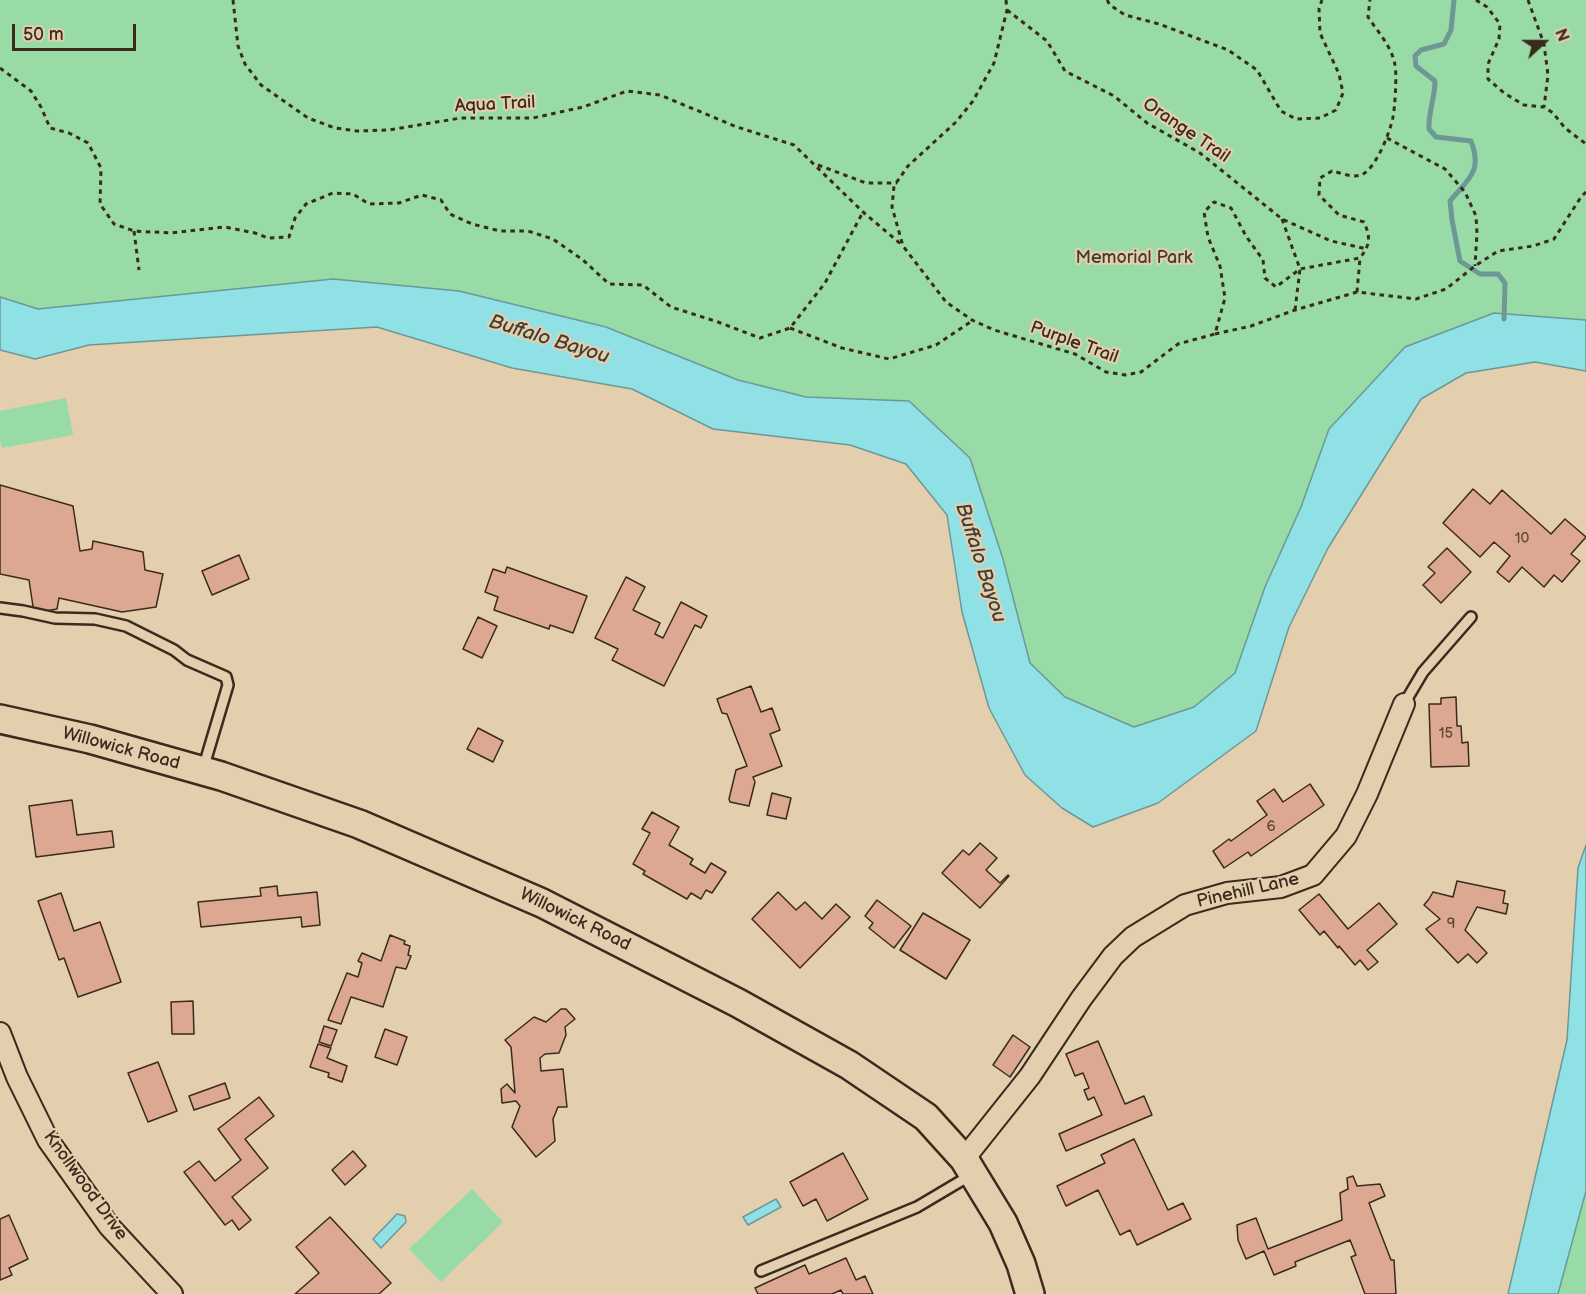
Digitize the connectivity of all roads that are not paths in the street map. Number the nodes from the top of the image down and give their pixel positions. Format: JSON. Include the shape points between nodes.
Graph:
{"nodes":[{"id":1,"x":0,"y":608,"type":"edge"},
{"id":2,"x":1471,"y":617,"type":"dead end"},
{"id":3,"x":1404,"y":704,"type":"joint"},
{"id":4,"x":0,"y":719,"type":"edge"},
{"id":5,"x":202,"y":771,"type":"junction"},
{"id":6,"x":0,"y":1034,"type":"edge"},
{"id":7,"x":968,"y":1166,"type":"junction"},
{"id":8,"x":761,"y":1271,"type":"dead end"},
{"id":9,"x":172,"y":1294,"type":"edge"},
{"id":10,"x":1030,"y":1294,"type":"edge"}],
"edges":[{"from":1,"to":5,"type":"lane","via":[[126,626],[226,677],[228,685]]},
{"from":2,"to":3,"type":"lane","via":[[1423,672]]},
{"from":3,"to":7,"type":"street","name":"Pinehill Lane","via":[[1368,794],[1346,836],[1313,875],[1281,887],[1227,893],[1185,905],[1133,937],[1113,956],[1081,999]]},
{"from":4,"to":5,"type":"street","name":"Willowick Road","via":[[90,739]]},
{"from":5,"to":7,"type":"street","name":"Willowick Road","via":[[359,824],[529,897],[728,997],[849,1065],[926,1117]]},
{"from":6,"to":9,"type":"street","name":"Knollwood Drive","via":[[48,1140],[109,1226]]},
{"from":7,"to":8,"type":"lane","via":[[917,1207]]},
{"from":7,"to":10,"type":"street","name":"Willowick Road","via":[[1003,1223]]}]}
